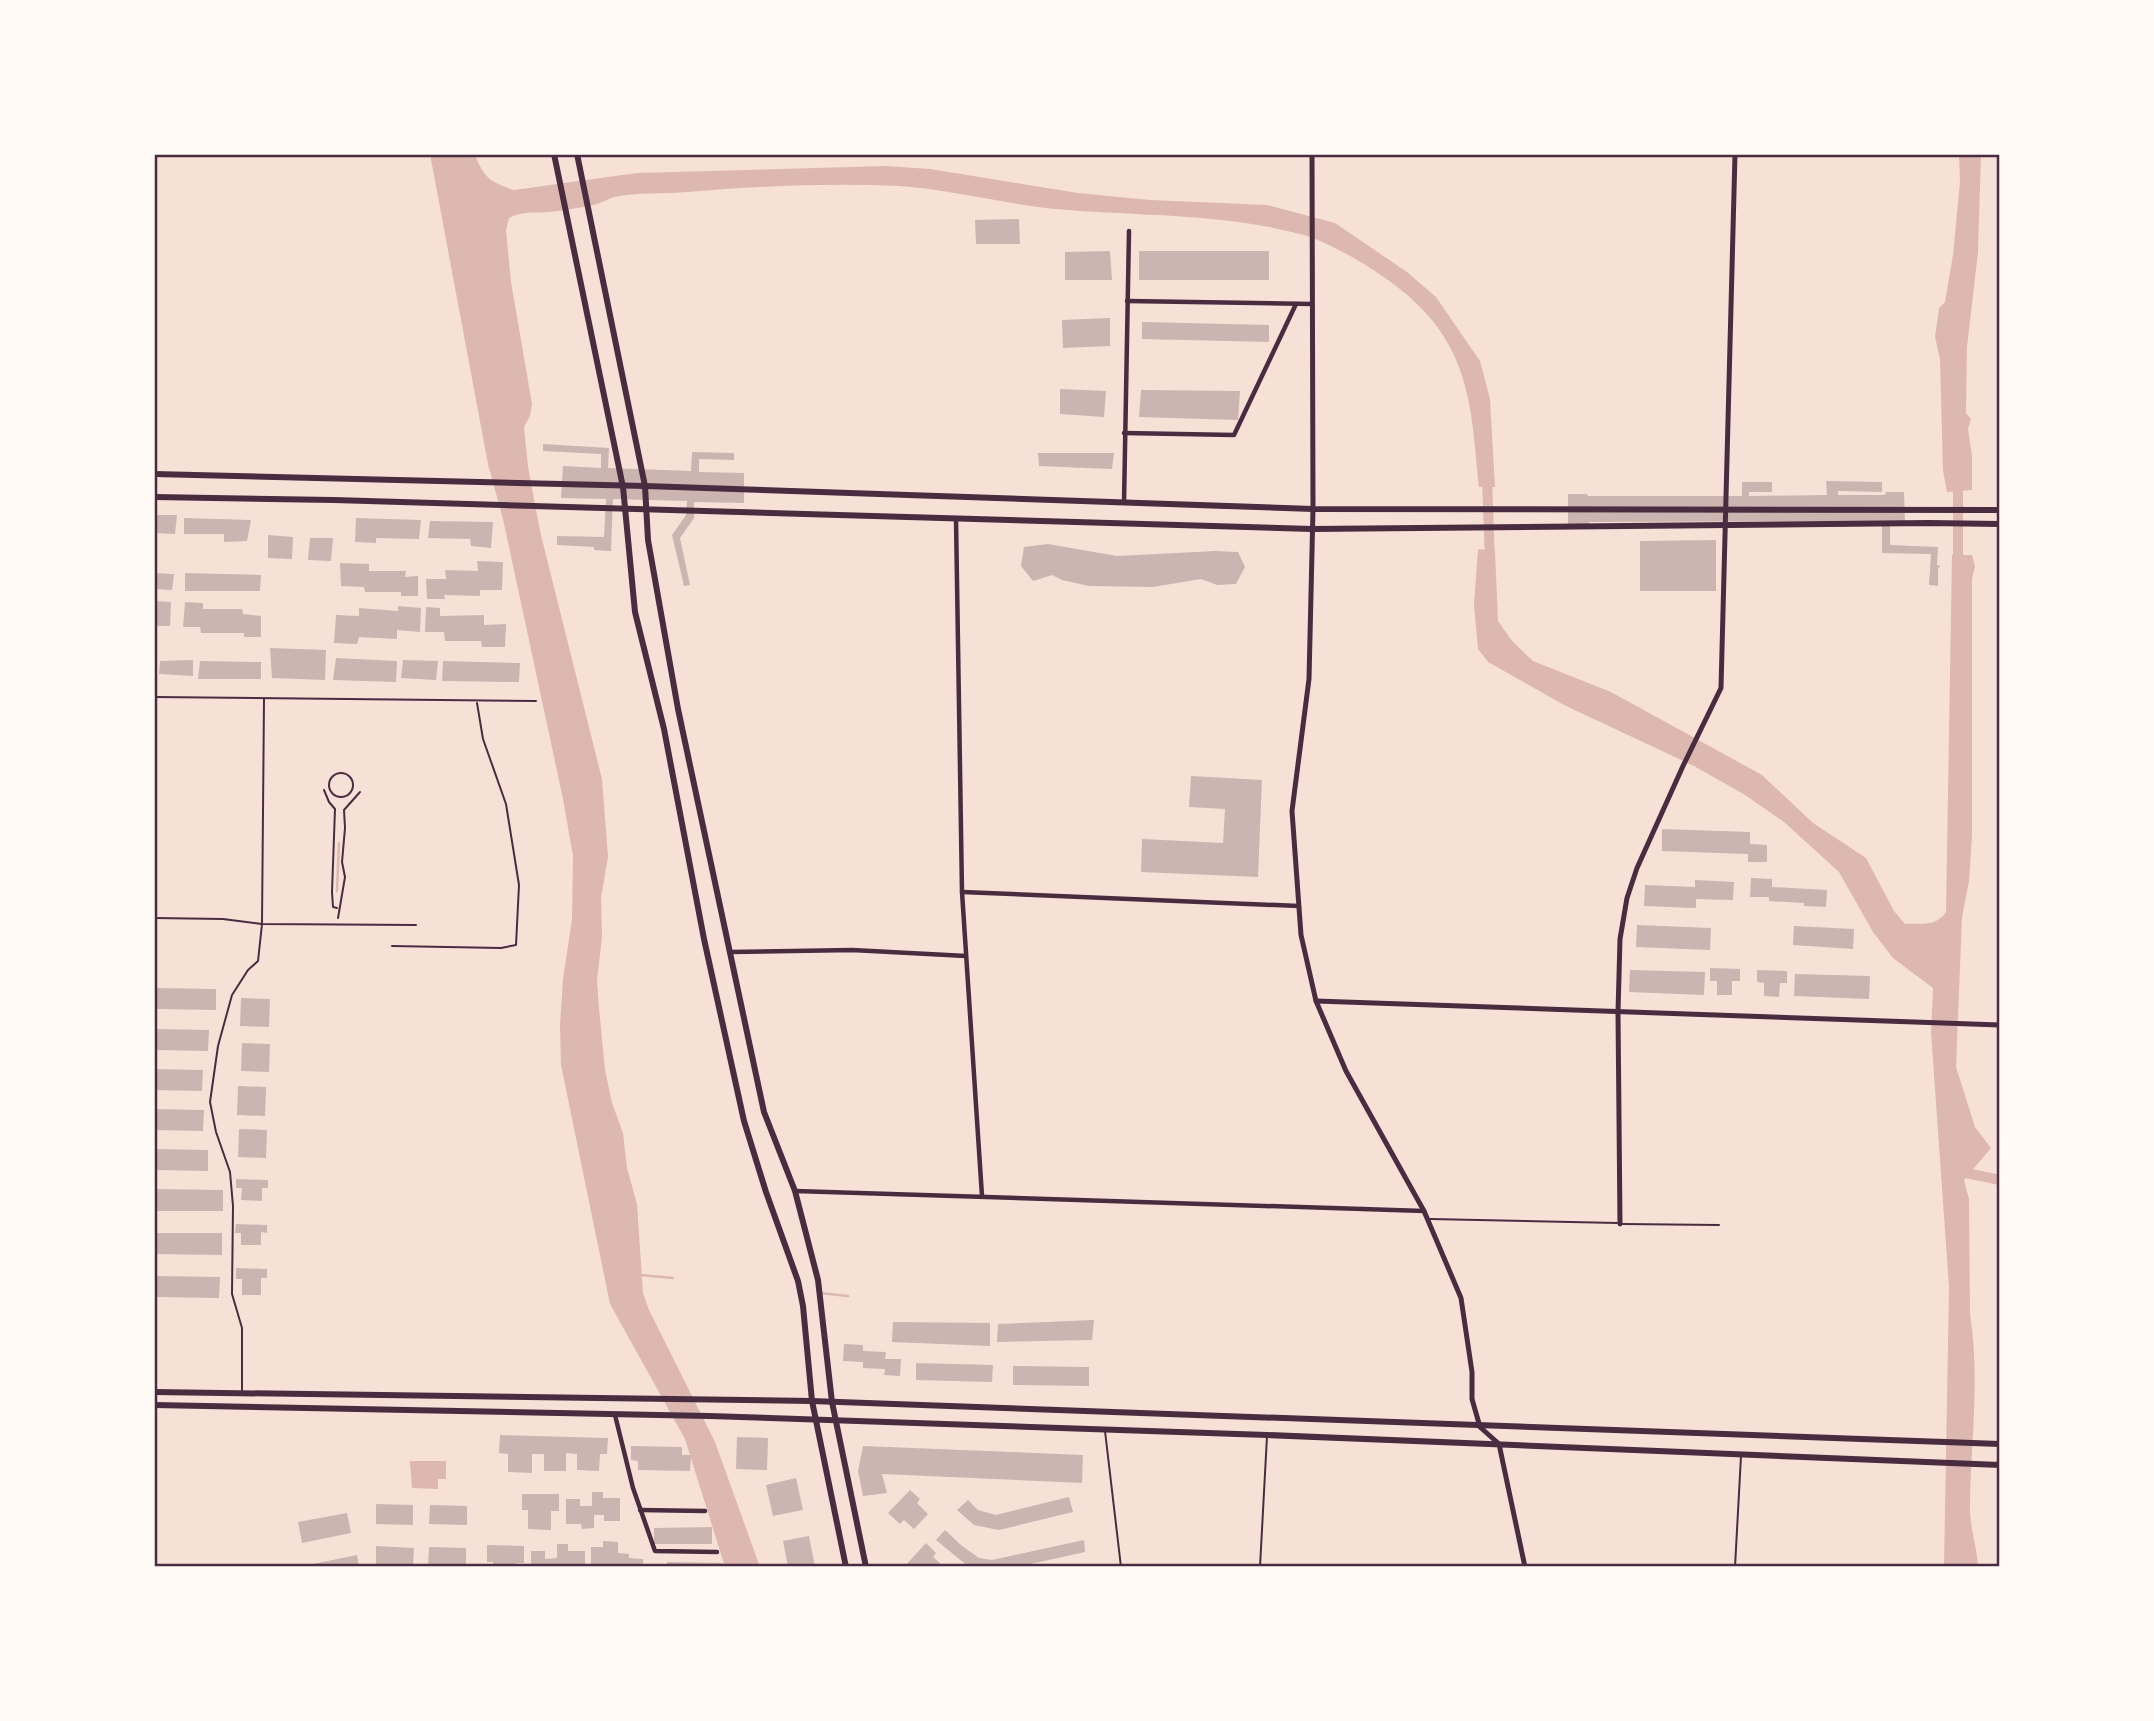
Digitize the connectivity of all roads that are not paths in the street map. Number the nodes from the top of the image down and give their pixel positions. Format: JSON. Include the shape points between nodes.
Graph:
{"nodes":[{"id":1,"x":554,"y":154,"type":"edge"},
{"id":2,"x":577,"y":154,"type":"edge"},
{"id":3,"x":1312,"y":154,"type":"edge"},
{"id":4,"x":1735,"y":154,"type":"edge"},
{"id":5,"x":1129,"y":231,"type":"dead end"},
{"id":6,"x":1127,"y":301,"type":"junction"},
{"id":7,"x":1296,"y":304,"type":"junction"},
{"id":8,"x":1312,"y":304,"type":"junction"},
{"id":9,"x":1124,"y":433,"type":"junction"},
{"id":10,"x":154,"y":474,"type":"edge"},
{"id":11,"x":645,"y":486,"type":"junction"},
{"id":12,"x":624,"y":487,"type":"junction"},
{"id":13,"x":154,"y":497,"type":"edge"},
{"id":14,"x":1124,"y":503,"type":"junction"},
{"id":15,"x":624,"y":509,"type":"junction"},
{"id":16,"x":647,"y":509,"type":"junction"},
{"id":17,"x":1313,"y":509,"type":"junction"},
{"id":18,"x":1726,"y":510,"type":"junction"},
{"id":19,"x":2000,"y":510,"type":"edge"},
{"id":20,"x":956,"y":519,"type":"junction"},
{"id":21,"x":2000,"y":524,"type":"edge"},
{"id":22,"x":1726,"y":525,"type":"junction"},
{"id":23,"x":1312,"y":529,"type":"junction"},
{"id":24,"x":154,"y":697,"type":"edge"},
{"id":25,"x":264,"y":699,"type":"junction"},
{"id":26,"x":536,"y":701,"type":"dead end"},
{"id":27,"x":477,"y":702,"type":"junction"},
{"id":28,"x":962,"y":892,"type":"junction"},
{"id":29,"x":1299,"y":906,"type":"junction"},
{"id":30,"x":154,"y":918,"type":"edge"},
{"id":31,"x":262,"y":924,"type":"junction"},
{"id":32,"x":416,"y":925,"type":"dead end"},
{"id":33,"x":392,"y":946,"type":"dead end"},
{"id":34,"x":730,"y":951,"type":"junction"},
{"id":35,"x":966,"y":956,"type":"junction"},
{"id":36,"x":1316,"y":1001,"type":"junction"},
{"id":37,"x":1618,"y":1012,"type":"junction"},
{"id":38,"x":2000,"y":1025,"type":"edge"},
{"id":39,"x":795,"y":1191,"type":"junction"},
{"id":40,"x":982,"y":1196,"type":"junction"},
{"id":41,"x":1424,"y":1211,"type":"junction"},
{"id":42,"x":1427,"y":1219,"type":"junction"},
{"id":43,"x":1620,"y":1224,"type":"junction"},
{"id":44,"x":1719,"y":1224,"type":"dead end"},
{"id":45,"x":154,"y":1392,"type":"edge"},
{"id":46,"x":242,"y":1394,"type":"junction"},
{"id":47,"x":812,"y":1401,"type":"junction"},
{"id":48,"x":832,"y":1402,"type":"junction"},
{"id":49,"x":154,"y":1405,"type":"edge"},
{"id":50,"x":615,"y":1415,"type":"junction"},
{"id":51,"x":817,"y":1420,"type":"junction"},
{"id":52,"x":837,"y":1420,"type":"junction"},
{"id":53,"x":1480,"y":1427,"type":"junction"},
{"id":54,"x":1105,"y":1430,"type":"junction"},
{"id":55,"x":1267,"y":1435,"type":"junction"},
{"id":56,"x":1499,"y":1444,"type":"junction"},
{"id":57,"x":2000,"y":1444,"type":"edge"},
{"id":58,"x":1741,"y":1454,"type":"junction"},
{"id":59,"x":2000,"y":1465,"type":"edge"},
{"id":60,"x":640,"y":1510,"type":"junction"},
{"id":61,"x":705,"y":1511,"type":"dead end"},
{"id":62,"x":718,"y":1552,"type":"dead end"},
{"id":63,"x":846,"y":1567,"type":"edge"},
{"id":64,"x":866,"y":1567,"type":"edge"},
{"id":65,"x":1121,"y":1567,"type":"edge"},
{"id":66,"x":1260,"y":1567,"type":"edge"},
{"id":67,"x":1525,"y":1567,"type":"edge"},
{"id":68,"x":1735,"y":1567,"type":"edge"}],
"edges":[{"from":1,"to":12,"type":"main road"},
{"from":2,"to":11,"type":"main road"},
{"from":3,"to":8,"type":"street"},
{"from":4,"to":18,"type":"street"},
{"from":5,"to":6,"type":"street"},
{"from":6,"to":7,"type":"street"},
{"from":6,"to":9,"type":"street"},
{"from":7,"to":8,"type":"street"},
{"from":7,"to":9,"type":"street","via":[[1234,435]]},
{"from":8,"to":17,"type":"street"},
{"from":9,"to":14,"type":"street"},
{"from":10,"to":12,"type":"main road"},
{"from":11,"to":12,"type":"main road"},
{"from":11,"to":14,"type":"main road"},
{"from":11,"to":16,"type":"main road"},
{"from":12,"to":15,"type":"main road"},
{"from":13,"to":15,"type":"main road"},
{"from":14,"to":17,"type":"main road"},
{"from":15,"to":16,"type":"main road"},
{"from":15,"to":47,"type":"main road","via":[[635,612],[664,729],[744,1121],[798,1281]]},
{"from":16,"to":20,"type":"main road"},
{"from":16,"to":34,"type":"main road","via":[[661,618]]},
{"from":17,"to":18,"type":"main road"},
{"from":17,"to":23,"type":"street"},
{"from":18,"to":19,"type":"main road"},
{"from":18,"to":22,"type":"street"},
{"from":20,"to":23,"type":"main road"},
{"from":20,"to":28,"type":"street"},
{"from":21,"to":22,"type":"main road"},
{"from":22,"to":23,"type":"main road"},
{"from":22,"to":37,"type":"street","via":[[1721,688],[1627,898],[1620,939]]},
{"from":23,"to":29,"type":"street","via":[[1309,679],[1292,811]]},
{"from":24,"to":25,"type":"lane"},
{"from":25,"to":27,"type":"lane"},
{"from":25,"to":31,"type":"lane"},
{"from":26,"to":27,"type":"lane"},
{"from":27,"to":33,"type":"lane","via":[[483,739],[506,804],[519,885],[516,945]]},
{"from":28,"to":29,"type":"street"},
{"from":28,"to":35,"type":"street"},
{"from":29,"to":36,"type":"street"},
{"from":30,"to":31,"type":"lane"},
{"from":31,"to":32,"type":"lane"},
{"from":31,"to":46,"type":"lane","via":[[258,961],[239,981],[228,1008],[210,1102],[230,1171],[232,1294],[242,1328]]},
{"from":34,"to":35,"type":"street","via":[[852,950]]},
{"from":34,"to":39,"type":"main road","via":[[764,1112]]},
{"from":35,"to":40,"type":"street"},
{"from":36,"to":37,"type":"street"},
{"from":36,"to":41,"type":"street","via":[[1346,1071]]},
{"from":37,"to":38,"type":"street"},
{"from":37,"to":43,"type":"street"},
{"from":39,"to":40,"type":"street"},
{"from":39,"to":48,"type":"main road","via":[[818,1280]]},
{"from":40,"to":41,"type":"street"},
{"from":41,"to":42,"type":"street"},
{"from":42,"to":43,"type":"lane"},
{"from":42,"to":53,"type":"street","via":[[1461,1298],[1472,1399]]},
{"from":43,"to":44,"type":"lane"},
{"from":45,"to":46,"type":"main road"},
{"from":46,"to":47,"type":"main road"},
{"from":47,"to":48,"type":"main road"},
{"from":47,"to":51,"type":"main road"},
{"from":48,"to":52,"type":"main road"},
{"from":48,"to":53,"type":"main road"},
{"from":49,"to":50,"type":"main road"},
{"from":50,"to":51,"type":"main road"},
{"from":50,"to":60,"type":"street"},
{"from":51,"to":52,"type":"main road"},
{"from":51,"to":63,"type":"main road"},
{"from":52,"to":54,"type":"main road"},
{"from":52,"to":64,"type":"main road"},
{"from":53,"to":56,"type":"street"},
{"from":53,"to":57,"type":"main road"},
{"from":54,"to":55,"type":"main road"},
{"from":54,"to":65,"type":"lane"},
{"from":55,"to":56,"type":"main road"},
{"from":55,"to":66,"type":"lane"},
{"from":56,"to":58,"type":"main road"},
{"from":56,"to":67,"type":"street"},
{"from":58,"to":59,"type":"main road"},
{"from":58,"to":68,"type":"lane"},
{"from":60,"to":61,"type":"street"},
{"from":60,"to":62,"type":"street","via":[[655,1551]]}]}
